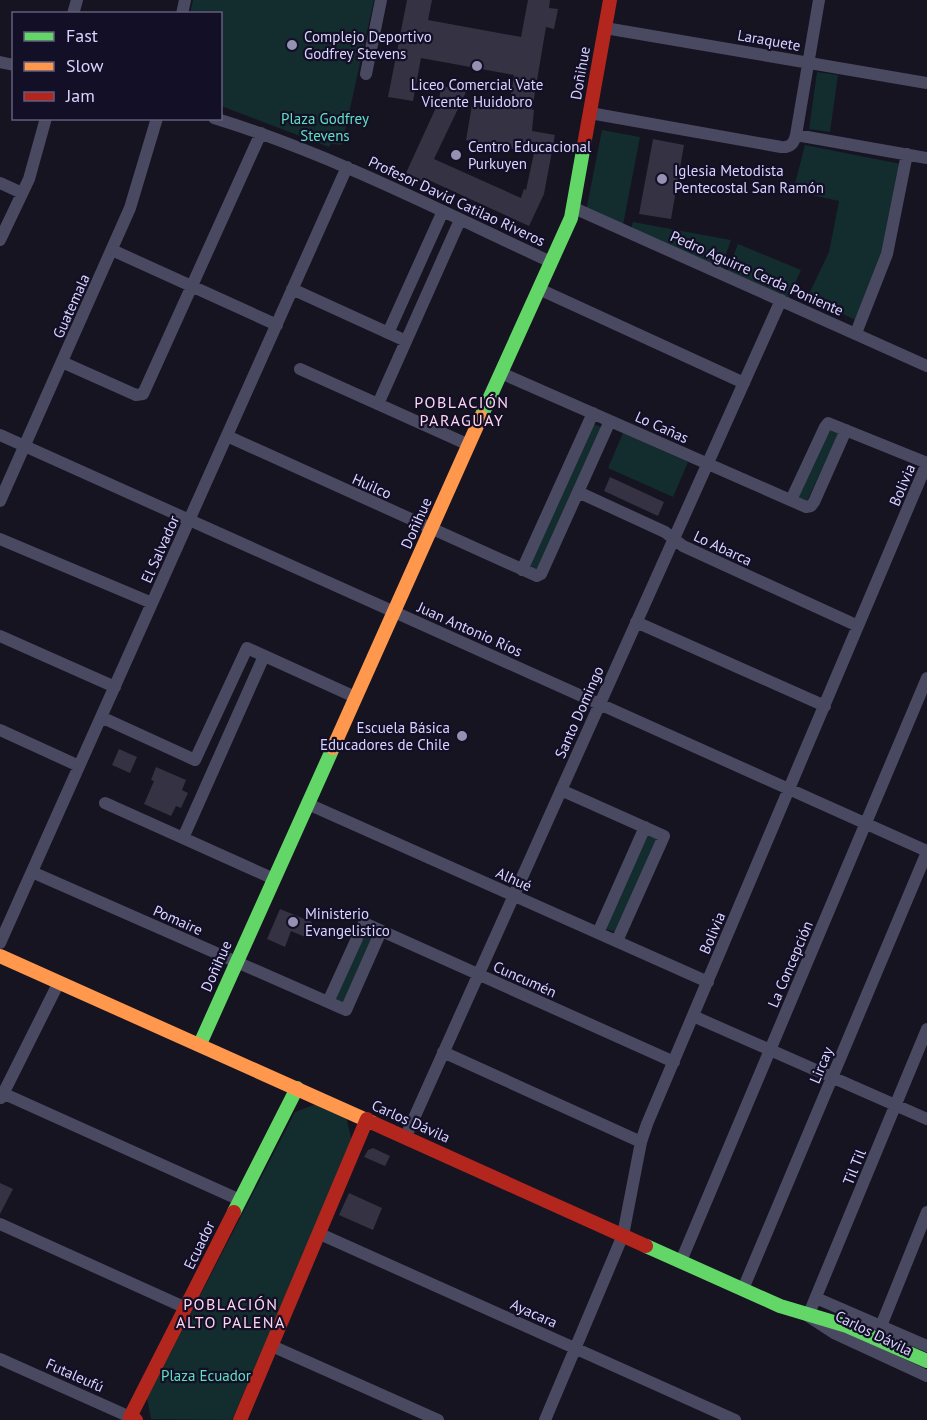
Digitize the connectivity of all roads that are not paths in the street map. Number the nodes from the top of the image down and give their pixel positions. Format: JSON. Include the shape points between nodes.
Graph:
{"nodes":[{"id":1,"x":381,"y":0,"type":"edge"},
{"id":2,"x":610,"y":0,"type":"edge"},
{"id":3,"x":819,"y":0,"type":"edge"},
{"id":4,"x":605,"y":28,"type":"junction"},
{"id":5,"x":808,"y":62,"type":"junction"},
{"id":6,"x":366,"y":74,"type":"dead end"},
{"id":7,"x":927,"y":83,"type":"edge"},
{"id":8,"x":590,"y":113,"type":"junction"},
{"id":9,"x":45,"y":120,"type":"edge"},
{"id":10,"x":156,"y":120,"type":"edge"},
{"id":11,"x":220,"y":120,"type":"edge"},
{"id":12,"x":261,"y":133,"type":"junction"},
{"id":13,"x":793,"y":141,"type":"junction"},
{"id":14,"x":907,"y":154,"type":"junction"},
{"id":15,"x":927,"y":158,"type":"edge"},
{"id":16,"x":347,"y":167,"type":"junction"},
{"id":17,"x":0,"y":183,"type":"edge"},
{"id":18,"x":22,"y":193,"type":"junction"},
{"id":19,"x":574,"y":208,"type":"junction"},
{"id":20,"x":443,"y":212,"type":"junction"},
{"id":21,"x":460,"y":220,"type":"junction"},
{"id":22,"x":0,"y":240,"type":"edge"},
{"id":23,"x":112,"y":250,"type":"junction"},
{"id":24,"x":551,"y":262,"type":"junction"},
{"id":25,"x":192,"y":286,"type":"junction"},
{"id":26,"x":292,"y":289,"type":"junction"},
{"id":27,"x":539,"y":289,"type":"junction"},
{"id":28,"x":780,"y":300,"type":"junction"},
{"id":29,"x":277,"y":325,"type":"junction"},
{"id":30,"x":388,"y":333,"type":"junction"},
{"id":31,"x":856,"y":333,"type":"junction"},
{"id":32,"x":406,"y":341,"type":"junction"},
{"id":33,"x":62,"y":362,"type":"junction"},
{"id":34,"x":927,"y":366,"type":"edge"},
{"id":35,"x":300,"y":369,"type":"dead end"},
{"id":36,"x":501,"y":373,"type":"junction"},
{"id":37,"x":744,"y":383,"type":"junction"},
{"id":38,"x":378,"y":404,"type":"junction"},
{"id":39,"x":592,"y":413,"type":"junction"},
{"id":40,"x":610,"y":421,"type":"junction"},
{"id":41,"x":846,"y":430,"type":"junction"},
{"id":42,"x":0,"y":435,"type":"edge"},
{"id":43,"x":227,"y":436,"type":"junction"},
{"id":44,"x":469,"y":445,"type":"junction"},
{"id":45,"x":25,"y":446,"type":"junction"},
{"id":46,"x":927,"y":463,"type":"edge"},
{"id":47,"x":707,"y":464,"type":"junction"},
{"id":48,"x":578,"y":492,"type":"junction"},
{"id":49,"x":791,"y":500,"type":"junction"},
{"id":50,"x":0,"y":501,"type":"edge"},
{"id":51,"x":190,"y":520,"type":"junction"},
{"id":52,"x":431,"y":529,"type":"junction"},
{"id":53,"x":0,"y":539,"type":"edge"},
{"id":54,"x":674,"y":539,"type":"junction"},
{"id":55,"x":522,"y":570,"type":"junction"},
{"id":56,"x":152,"y":603,"type":"junction"},
{"id":57,"x":394,"y":612,"type":"junction"},
{"id":58,"x":636,"y":622,"type":"junction"},
{"id":59,"x":858,"y":626,"type":"junction"},
{"id":60,"x":0,"y":636,"type":"edge"},
{"id":61,"x":264,"y":656,"type":"junction"},
{"id":62,"x":927,"y":678,"type":"edge"},
{"id":63,"x":115,"y":687,"type":"junction"},
{"id":64,"x":355,"y":697,"type":"junction"},
{"id":65,"x":600,"y":704,"type":"junction"},
{"id":66,"x":825,"y":706,"type":"junction"},
{"id":67,"x":101,"y":717,"type":"junction"},
{"id":68,"x":0,"y":730,"type":"edge"},
{"id":69,"x":79,"y":766,"type":"junction"},
{"id":70,"x":789,"y":789,"type":"junction"},
{"id":71,"x":561,"y":790,"type":"junction"},
{"id":72,"x":105,"y":803,"type":"dead end"},
{"id":73,"x":308,"y":804,"type":"junction"},
{"id":74,"x":866,"y":824,"type":"junction"},
{"id":75,"x":645,"y":827,"type":"junction"},
{"id":76,"x":183,"y":838,"type":"junction"},
{"id":77,"x":927,"y":852,"type":"edge"},
{"id":78,"x":32,"y":872,"type":"junction"},
{"id":79,"x":274,"y":879,"type":"junction"},
{"id":80,"x":514,"y":895,"type":"junction"},
{"id":81,"x":381,"y":931,"type":"junction"},
{"id":82,"x":598,"y":933,"type":"junction"},
{"id":83,"x":617,"y":941,"type":"junction"},
{"id":84,"x":0,"y":943,"type":"edge"},
{"id":85,"x":0,"y":956,"type":"edge"},
{"id":86,"x":236,"y":962,"type":"junction"},
{"id":87,"x":478,"y":974,"type":"junction"},
{"id":88,"x":59,"y":982,"type":"junction"},
{"id":89,"x":708,"y":982,"type":"junction"},
{"id":90,"x":328,"y":1002,"type":"junction"},
{"id":91,"x":693,"y":1016,"type":"junction"},
{"id":92,"x":927,"y":1029,"type":"edge"},
{"id":93,"x":200,"y":1044,"type":"junction"},
{"id":94,"x":770,"y":1050,"type":"junction"},
{"id":95,"x":443,"y":1052,"type":"junction"},
{"id":96,"x":674,"y":1062,"type":"junction"},
{"id":97,"x":832,"y":1078,"type":"junction"},
{"id":98,"x":297,"y":1088,"type":"junction"},
{"id":99,"x":1,"y":1095,"type":"edge"},
{"id":100,"x":896,"y":1106,"type":"junction"},
{"id":101,"x":367,"y":1119,"type":"junction"},
{"id":102,"x":927,"y":1119,"type":"edge"},
{"id":103,"x":405,"y":1136,"type":"junction"},
{"id":104,"x":641,"y":1142,"type":"junction"},
{"id":105,"x":240,"y":1200,"type":"junction"},
{"id":106,"x":927,"y":1212,"type":"edge"},
{"id":107,"x":0,"y":1224,"type":"edge"},
{"id":108,"x":320,"y":1234,"type":"junction"},
{"id":109,"x":623,"y":1235,"type":"junction"},
{"id":110,"x":681,"y":1261,"type":"junction"},
{"id":111,"x":743,"y":1289,"type":"junction"},
{"id":112,"x":816,"y":1298,"type":"junction"},
{"id":113,"x":186,"y":1308,"type":"junction"},
{"id":114,"x":808,"y":1316,"type":"junction"},
{"id":115,"x":881,"y":1326,"type":"junction"},
{"id":116,"x":272,"y":1346,"type":"junction"},
{"id":117,"x":927,"y":1346,"type":"edge"},
{"id":118,"x":575,"y":1348,"type":"junction"},
{"id":119,"x":0,"y":1359,"type":"edge"},
{"id":120,"x":927,"y":1361,"type":"edge"},
{"id":121,"x":927,"y":1376,"type":"edge"},
{"id":122,"x":133,"y":1419,"type":"edge"},
{"id":123,"x":240,"y":1420,"type":"edge"},
{"id":124,"x":438,"y":1420,"type":"edge"},
{"id":125,"x":545,"y":1420,"type":"edge"},
{"id":126,"x":735,"y":1420,"type":"edge"}],
"edges":[{"from":1,"to":6,"type":"street"},
{"from":2,"to":4,"type":"street","name":"Doñihue"},
{"from":3,"to":5,"type":"street"},
{"from":4,"to":5,"type":"street","name":"Laraquete"},
{"from":4,"to":8,"type":"street","name":"Doñihue"},
{"from":5,"to":7,"type":"street","name":"Laraquete"},
{"from":5,"to":13,"type":"street"},
{"from":8,"to":13,"type":"street","via":[[782,147]]},
{"from":8,"to":19,"type":"street","name":"Doñihue"},
{"from":9,"to":18,"type":"street"},
{"from":10,"to":23,"type":"street","name":"Guatemala","via":[[136,191]]},
{"from":11,"to":12,"type":"street","name":"Profesor David Catilao Riveros"},
{"from":12,"to":16,"type":"street","name":"Profesor David Catilao Riveros"},
{"from":12,"to":25,"type":"street"},
{"from":13,"to":14,"type":"street"},
{"from":14,"to":15,"type":"street"},
{"from":14,"to":31,"type":"street","via":[[887,254]]},
{"from":16,"to":20,"type":"street","name":"Profesor David Catilao Riveros"},
{"from":16,"to":26,"type":"street","name":"El Salvador"},
{"from":17,"to":18,"type":"street"},
{"from":18,"to":22,"type":"street"},
{"from":19,"to":24,"type":"street","name":"Doñihue"},
{"from":19,"to":28,"type":"street","name":"Pedro Aguirre Cerda Poniente"},
{"from":20,"to":21,"type":"street","name":"Profesor David Catilao Riveros"},
{"from":20,"to":30,"type":"street"},
{"from":21,"to":24,"type":"street","name":"Profesor David Catilao Riveros"},
{"from":21,"to":32,"type":"street"},
{"from":23,"to":25,"type":"street"},
{"from":23,"to":33,"type":"street","name":"Guatemala"},
{"from":24,"to":27,"type":"street","name":"Doñihue"},
{"from":25,"to":29,"type":"street"},
{"from":25,"to":33,"type":"street","via":[[141,396]]},
{"from":26,"to":29,"type":"street","name":"El Salvador"},
{"from":26,"to":30,"type":"street"},
{"from":27,"to":36,"type":"street","name":"Doñihue"},
{"from":27,"to":37,"type":"street"},
{"from":28,"to":31,"type":"street","name":"Pedro Aguirre Cerda Poniente"},
{"from":28,"to":37,"type":"street","name":"Santo Domingo"},
{"from":29,"to":43,"type":"street","name":"El Salvador"},
{"from":30,"to":32,"type":"street"},
{"from":31,"to":34,"type":"street","name":"Pedro Aguirre Cerda Poniente"},
{"from":32,"to":38,"type":"street"},
{"from":33,"to":45,"type":"street","name":"Guatemala"},
{"from":35,"to":38,"type":"street"},
{"from":36,"to":39,"type":"street","name":"Lo Cañas"},
{"from":36,"to":44,"type":"street","name":"Doñihue"},
{"from":37,"to":47,"type":"street","name":"Santo Domingo"},
{"from":38,"to":44,"type":"street"},
{"from":39,"to":40,"type":"street","name":"Lo Cañas"},
{"from":39,"to":55,"type":"street"},
{"from":40,"to":47,"type":"street","name":"Lo Cañas"},
{"from":40,"to":48,"type":"street"},
{"from":41,"to":46,"type":"street"},
{"from":41,"to":49,"type":"street","name":"Lo Cañas","via":[[810,506]]},
{"from":41,"to":49,"type":"street","via":[[828,423]]},
{"from":42,"to":45,"type":"street","name":"Juan Antonio Ríos"},
{"from":43,"to":51,"type":"street","name":"El Salvador"},
{"from":43,"to":52,"type":"street","name":"Huilco"},
{"from":44,"to":52,"type":"street","name":"Doñihue"},
{"from":45,"to":50,"type":"street","name":"Guatemala"},
{"from":45,"to":51,"type":"street","name":"Juan Antonio Ríos"},
{"from":46,"to":59,"type":"street","name":"Bolivia"},
{"from":47,"to":49,"type":"street","name":"Lo Cañas"},
{"from":47,"to":54,"type":"street","name":"Santo Domingo"},
{"from":48,"to":54,"type":"street","name":"Lo Abarca"},
{"from":48,"to":55,"type":"street","name":"Huilco","via":[[539,576]]},
{"from":51,"to":56,"type":"street","name":"El Salvador"},
{"from":51,"to":57,"type":"street","name":"Juan Antonio Ríos"},
{"from":52,"to":55,"type":"street","name":"Huilco"},
{"from":52,"to":57,"type":"street","name":"Doñihue"},
{"from":53,"to":56,"type":"street"},
{"from":54,"to":58,"type":"street","name":"Santo Domingo"},
{"from":54,"to":59,"type":"street","name":"Lo Abarca"},
{"from":56,"to":63,"type":"street","name":"El Salvador"},
{"from":57,"to":64,"type":"street","name":"Doñihue"},
{"from":57,"to":65,"type":"street","name":"Juan Antonio Ríos"},
{"from":58,"to":65,"type":"street","name":"Santo Domingo"},
{"from":58,"to":66,"type":"street"},
{"from":59,"to":66,"type":"street","name":"Bolivia"},
{"from":60,"to":63,"type":"street"},
{"from":61,"to":64,"type":"street"},
{"from":61,"to":67,"type":"street","via":[[246,648],[195,760]]},
{"from":61,"to":76,"type":"street"},
{"from":62,"to":74,"type":"street","name":"La Concepción"},
{"from":63,"to":67,"type":"street","name":"El Salvador"},
{"from":64,"to":73,"type":"street","name":"Doñihue"},
{"from":65,"to":70,"type":"street","name":"Juan Antonio Ríos"},
{"from":65,"to":71,"type":"street","name":"Santo Domingo"},
{"from":66,"to":70,"type":"street","name":"Bolivia"},
{"from":67,"to":69,"type":"street","name":"El Salvador"},
{"from":68,"to":69,"type":"street"},
{"from":69,"to":78,"type":"street","name":"El Salvador"},
{"from":70,"to":74,"type":"street","name":"Juan Antonio Ríos"},
{"from":70,"to":89,"type":"street","name":"Bolivia"},
{"from":71,"to":75,"type":"street"},
{"from":71,"to":80,"type":"street","name":"Santo Domingo"},
{"from":72,"to":76,"type":"street"},
{"from":73,"to":79,"type":"street","name":"Doñihue"},
{"from":73,"to":80,"type":"street","name":"Alhué"},
{"from":74,"to":77,"type":"street","name":"Juan Antonio Ríos"},
{"from":74,"to":94,"type":"street","name":"La Concepción"},
{"from":75,"to":82,"type":"street"},
{"from":75,"to":83,"type":"street","via":[[664,836]]},
{"from":76,"to":79,"type":"street"},
{"from":77,"to":97,"type":"street","name":"Lircay"},
{"from":78,"to":84,"type":"street","name":"El Salvador"},
{"from":78,"to":86,"type":"street","name":"Pomaire"},
{"from":79,"to":86,"type":"street","name":"Doñihue"},
{"from":80,"to":82,"type":"street","name":"Alhué"},
{"from":80,"to":87,"type":"street","name":"Santo Domingo"},
{"from":81,"to":87,"type":"street","name":"Cuncumén"},
{"from":81,"to":90,"type":"street","name":"Cuncumén","via":[[364,923]]},
{"from":81,"to":90,"type":"street","name":"Pomaire","via":[[346,1010]]},
{"from":82,"to":83,"type":"street","name":"Alhué"},
{"from":83,"to":89,"type":"street","name":"Alhué"},
{"from":85,"to":88,"type":"street","name":"Carlos Dávila"},
{"from":86,"to":90,"type":"street","name":"Pomaire"},
{"from":86,"to":93,"type":"street","name":"Doñihue"},
{"from":87,"to":95,"type":"street","name":"Santo Domingo"},
{"from":87,"to":96,"type":"street","name":"Cuncumén"},
{"from":88,"to":93,"type":"street","name":"Carlos Dávila"},
{"from":88,"to":99,"type":"street"},
{"from":89,"to":91,"type":"street","name":"Bolivia"},
{"from":91,"to":94,"type":"street"},
{"from":91,"to":96,"type":"street","name":"Bolivia"},
{"from":92,"to":100,"type":"street","name":"Til Til"},
{"from":93,"to":98,"type":"street","name":"Carlos Dávila"},
{"from":94,"to":97,"type":"street"},
{"from":94,"to":110,"type":"street","name":"La Concepción"},
{"from":95,"to":103,"type":"street","name":"Santo Domingo"},
{"from":95,"to":104,"type":"street"},
{"from":96,"to":104,"type":"street","name":"Bolivia"},
{"from":97,"to":100,"type":"street"},
{"from":97,"to":111,"type":"street","name":"Lircay"},
{"from":98,"to":101,"type":"street","name":"Carlos Dávila"},
{"from":98,"to":105,"type":"street","name":"Ecuador"},
{"from":99,"to":105,"type":"street"},
{"from":100,"to":102,"type":"street"},
{"from":100,"to":112,"type":"street","name":"Til Til"},
{"from":101,"to":103,"type":"street","name":"Carlos Dávila"},
{"from":101,"to":108,"type":"street"},
{"from":103,"to":109,"type":"street","name":"Carlos Dávila"},
{"from":104,"to":109,"type":"street","name":"Bolivia"},
{"from":105,"to":113,"type":"street","name":"Ecuador"},
{"from":106,"to":115,"type":"street"},
{"from":107,"to":113,"type":"street"},
{"from":108,"to":116,"type":"street"},
{"from":108,"to":118,"type":"street","name":"Ayacara"},
{"from":109,"to":110,"type":"street","name":"Carlos Dávila"},
{"from":109,"to":118,"type":"street","name":"Bolivia"},
{"from":110,"to":111,"type":"street","name":"Carlos Dávila"},
{"from":111,"to":114,"type":"street","name":"Carlos Dávila"},
{"from":112,"to":114,"type":"street","name":"Til Til"},
{"from":112,"to":115,"type":"street","name":"Carlos Dávila"},
{"from":113,"to":122,"type":"street","name":"Ecuador"},
{"from":114,"to":120,"type":"street","name":"Carlos Dávila","via":[[857,1330]]},
{"from":114,"to":121,"type":"street","name":"Carlos Dávila","via":[[834,1334]]},
{"from":115,"to":117,"type":"street","name":"Carlos Dávila"},
{"from":116,"to":123,"type":"street"},
{"from":116,"to":124,"type":"street"},
{"from":118,"to":125,"type":"street","name":"Bolivia"},
{"from":118,"to":126,"type":"street","name":"Ayacara"},
{"from":119,"to":122,"type":"street","name":"Futaleufú"}]}
